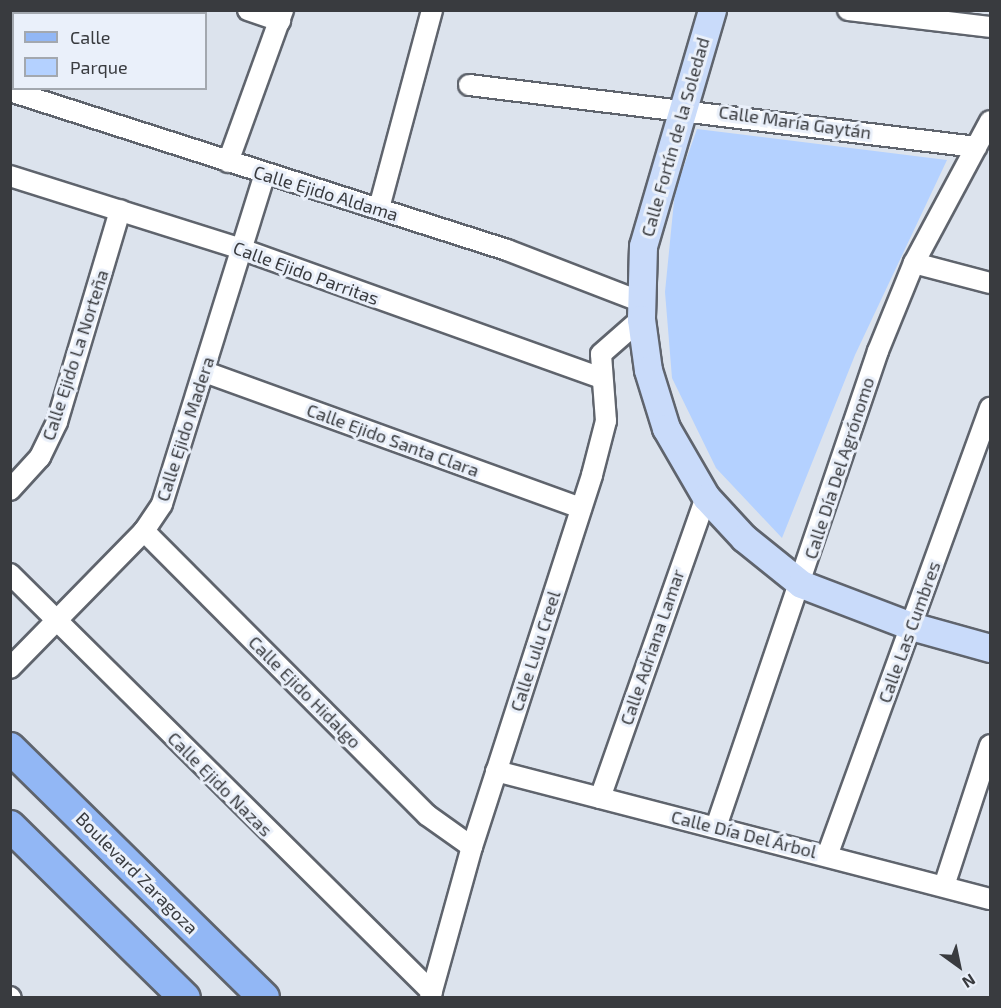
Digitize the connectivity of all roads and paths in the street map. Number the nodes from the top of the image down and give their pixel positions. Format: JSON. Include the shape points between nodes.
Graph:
{"nodes":[{"id":1,"x":248,"y":10,"type":"edge"},
{"id":2,"x":432,"y":10,"type":"edge"},
{"id":3,"x":712,"y":10,"type":"edge"},
{"id":4,"x":848,"y":10,"type":"edge"},
{"id":5,"x":282,"y":16,"type":"edge"},
{"id":6,"x":990,"y":27,"type":"edge"},
{"id":7,"x":469,"y":85,"type":"dead end"},
{"id":8,"x":17,"y":91,"type":"edge"},
{"id":9,"x":680,"y":107,"type":"junction"},
{"id":10,"x":990,"y":121,"type":"edge"},
{"id":11,"x":976,"y":147,"type":"junction"},
{"id":12,"x":228,"y":162,"type":"junction"},
{"id":13,"x":265,"y":174,"type":"junction"},
{"id":14,"x":10,"y":176,"type":"edge"},
{"id":15,"x":379,"y":208,"type":"junction"},
{"id":16,"x":120,"y":210,"type":"junction"},
{"id":17,"x":241,"y":249,"type":"junction"},
{"id":18,"x":914,"y":263,"type":"junction"},
{"id":19,"x":990,"y":283,"type":"edge"},
{"id":20,"x":640,"y":310,"type":"junction"},
{"id":21,"x":205,"y":372,"type":"junction"},
{"id":22,"x":599,"y":377,"type":"junction"},
{"id":23,"x":990,"y":408,"type":"edge"},
{"id":24,"x":10,"y":490,"type":"edge"},
{"id":25,"x":706,"y":497,"type":"junction"},
{"id":26,"x":581,"y":508,"type":"junction"},
{"id":27,"x":144,"y":531,"type":"junction"},
{"id":28,"x":10,"y":574,"type":"edge"},
{"id":29,"x":801,"y":584,"type":"junction"},
{"id":30,"x":58,"y":620,"type":"junction"},
{"id":31,"x":911,"y":626,"type":"junction"},
{"id":32,"x":990,"y":648,"type":"edge"},
{"id":33,"x":10,"y":668,"type":"edge"},
{"id":34,"x":990,"y":746,"type":"edge"},
{"id":35,"x":10,"y":748,"type":"edge"},
{"id":36,"x":496,"y":771,"type":"junction"},
{"id":37,"x":600,"y":798,"type":"junction"},
{"id":38,"x":10,"y":826,"type":"edge"},
{"id":39,"x":717,"y":826,"type":"junction"},
{"id":40,"x":472,"y":847,"type":"junction"},
{"id":41,"x":827,"y":855,"type":"junction"},
{"id":42,"x":944,"y":886,"type":"junction"},
{"id":43,"x":990,"y":898,"type":"edge"},
{"id":44,"x":431,"y":995,"type":"edge"},
{"id":45,"x":185,"y":998,"type":"edge"},
{"id":46,"x":264,"y":998,"type":"edge"}],
"edges":[{"from":1,"to":5,"type":"street"},
{"from":2,"to":15,"type":"street"},
{"from":3,"to":9,"type":"street","name":"Calle Fortín de la Soledad"},
{"from":4,"to":6,"type":"street"},
{"from":5,"to":12,"type":"street"},
{"from":7,"to":9,"type":"street","name":"Calle María Gaytán"},
{"from":8,"to":12,"type":"street","name":"Calle Ejido Aldama"},
{"from":9,"to":11,"type":"street","name":"Calle María Gaytán"},
{"from":9,"to":20,"type":"street","name":"Calle Fortín de la Soledad","via":[[643,246]]},
{"from":10,"to":11,"type":"street","name":"Calle Día Del Agrónomo"},
{"from":11,"to":18,"type":"street","name":"Calle Día Del Agrónomo"},
{"from":12,"to":13,"type":"street","name":"Calle Ejido Aldama"},
{"from":13,"to":15,"type":"street","name":"Calle Ejido Aldama"},
{"from":13,"to":17,"type":"street","name":"Calle Ejido Madera"},
{"from":14,"to":16,"type":"street","name":"Calle Ejido Parritas"},
{"from":15,"to":20,"type":"street","name":"Calle Ejido Aldama"},
{"from":16,"to":17,"type":"street","name":"Calle Ejido Parritas"},
{"from":16,"to":24,"type":"street","name":"Calle Ejido La Norteña","via":[[57,422],[40,457]]},
{"from":17,"to":21,"type":"street","name":"Calle Ejido Madera"},
{"from":17,"to":22,"type":"street","name":"Calle Ejido Parritas"},
{"from":18,"to":19,"type":"street"},
{"from":18,"to":29,"type":"street","name":"Calle Día Del Agrónomo","via":[[878,351]]},
{"from":20,"to":22,"type":"street","name":"Calle Lulu Creel","via":[[606,346]]},
{"from":20,"to":25,"type":"street","name":"Calle Fortín de la Soledad","via":[[648,370],[666,428]]},
{"from":21,"to":26,"type":"street","name":"Calle Ejido Santa Clara"},
{"from":21,"to":27,"type":"street","name":"Calle Ejido Madera","via":[[173,476]]},
{"from":22,"to":26,"type":"street","name":"Calle Lulu Creel","via":[[606,421]]},
{"from":23,"to":31,"type":"street","name":"Calle Las Cumbres"},
{"from":25,"to":29,"type":"street","name":"Calle Fortín de la Soledad","via":[[744,538]]},
{"from":25,"to":37,"type":"street","name":"Calle Adriana Lamar"},
{"from":26,"to":36,"type":"street","name":"Calle Lulu Creel"},
{"from":27,"to":30,"type":"street","name":"Calle Ejido Madera"},
{"from":27,"to":40,"type":"street","name":"Calle Ejido Hidalgo","via":[[427,814]]},
{"from":28,"to":30,"type":"street","name":"Calle Ejido Nazas"},
{"from":29,"to":31,"type":"street","name":"Calle Fortín de la Soledad"},
{"from":29,"to":39,"type":"street","name":"Calle Día Del Agrónomo"},
{"from":30,"to":33,"type":"street","name":"Calle Ejido Madera"},
{"from":30,"to":44,"type":"street","name":"Calle Ejido Nazas"},
{"from":31,"to":32,"type":"street","name":"Calle Fortín de la Soledad"},
{"from":31,"to":41,"type":"street","name":"Calle Las Cumbres"},
{"from":34,"to":42,"type":"street"},
{"from":35,"to":46,"type":"main road","name":"Boulevard Zaragoza"},
{"from":36,"to":37,"type":"street","name":"Calle Día Del Árbol"},
{"from":36,"to":40,"type":"street","name":"Calle Lulu Creel"},
{"from":37,"to":39,"type":"street","name":"Calle Día Del Árbol"},
{"from":38,"to":45,"type":"main road"},
{"from":39,"to":41,"type":"street","name":"Calle Día Del Árbol"},
{"from":40,"to":44,"type":"street","name":"Calle Lulu Creel"},
{"from":41,"to":42,"type":"street","name":"Calle Día Del Árbol"},
{"from":42,"to":43,"type":"street","name":"Calle Día Del Árbol"}]}
